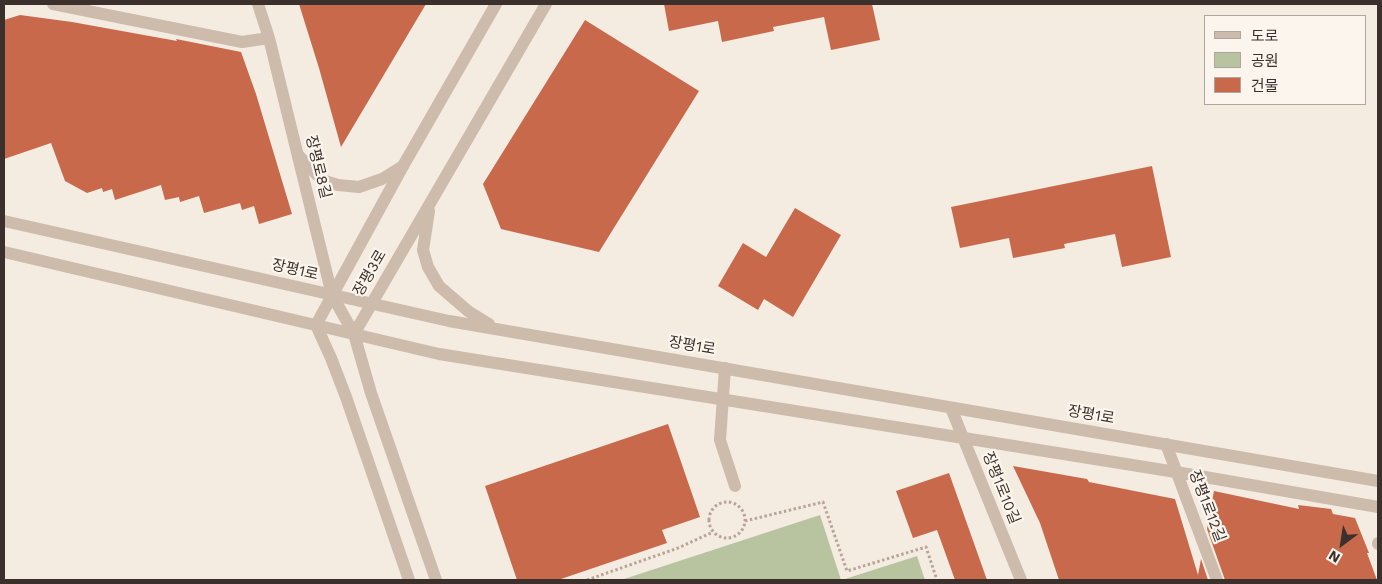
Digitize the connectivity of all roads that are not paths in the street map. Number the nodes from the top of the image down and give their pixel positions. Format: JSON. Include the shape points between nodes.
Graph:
{"nodes":[{"id":1,"x":53,"y":4,"type":"edge"},
{"id":2,"x":258,"y":4,"type":"edge"},
{"id":3,"x":496,"y":4,"type":"edge"},
{"id":4,"x":546,"y":4,"type":"edge"},
{"id":5,"x":269,"y":38,"type":"junction"},
{"id":6,"x":298,"y":155,"type":"junction"},
{"id":7,"x":403,"y":166,"type":"junction"},
{"id":8,"x":431,"y":201,"type":"junction"},
{"id":9,"x":4,"y":221,"type":"edge"},
{"id":10,"x":4,"y":252,"type":"edge"},
{"id":11,"x":332,"y":295,"type":"junction"},
{"id":12,"x":371,"y":304,"type":"junction"},
{"id":13,"x":316,"y":325,"type":"junction"},
{"id":14,"x":496,"y":328,"type":"junction"},
{"id":15,"x":354,"y":334,"type":"junction"},
{"id":16,"x":725,"y":368,"type":"junction"},
{"id":17,"x":723,"y":399,"type":"junction"},
{"id":18,"x":951,"y":408,"type":"junction"},
{"id":19,"x":963,"y":438,"type":"junction"},
{"id":20,"x":1166,"y":444,"type":"junction"},
{"id":21,"x":1176,"y":472,"type":"junction"},
{"id":22,"x":1378,"y":481,"type":"edge"},
{"id":23,"x":735,"y":486,"type":"dead end"},
{"id":24,"x":1378,"y":507,"type":"edge"},
{"id":25,"x":409,"y":580,"type":"edge"},
{"id":26,"x":436,"y":580,"type":"edge"},
{"id":27,"x":1021,"y":580,"type":"edge"},
{"id":28,"x":1217,"y":580,"type":"edge"}],
"edges":[{"from":1,"to":5,"type":"street","via":[[242,42]]},
{"from":2,"to":5,"type":"street","name":"장평로8길"},
{"from":3,"to":7,"type":"street","name":"장평3로"},
{"from":4,"to":8,"type":"street","name":"장평3로"},
{"from":5,"to":6,"type":"street","name":"장평로8길"},
{"from":6,"to":7,"type":"street","via":[[322,180],[338,185],[358,187],[382,179]]},
{"from":6,"to":11,"type":"street","name":"장평로8길"},
{"from":7,"to":11,"type":"street","name":"장평3로"},
{"from":8,"to":12,"type":"street","name":"장평3로"},
{"from":8,"to":14,"type":"street","via":[[423,250],[428,267],[439,286],[453,299]]},
{"from":9,"to":11,"type":"street","name":"장평1로"},
{"from":10,"to":13,"type":"street"},
{"from":11,"to":12,"type":"street","name":"장평1로"},
{"from":11,"to":13,"type":"street","name":"장평3로"},
{"from":11,"to":15,"type":"street","name":"장평로8길"},
{"from":12,"to":14,"type":"street","name":"장평1로"},
{"from":12,"to":15,"type":"street","name":"장평3로"},
{"from":13,"to":15,"type":"street"},
{"from":13,"to":25,"type":"street","via":[[346,397]]},
{"from":14,"to":16,"type":"street","name":"장평1로"},
{"from":15,"to":17,"type":"street","via":[[439,354]]},
{"from":15,"to":26,"type":"street"},
{"from":16,"to":17,"type":"street"},
{"from":16,"to":18,"type":"street","name":"장평1로"},
{"from":17,"to":19,"type":"street"},
{"from":17,"to":23,"type":"street","via":[[720,440]]},
{"from":18,"to":19,"type":"street","name":"장평1로10길"},
{"from":18,"to":20,"type":"street","name":"장평1로"},
{"from":19,"to":21,"type":"street"},
{"from":19,"to":27,"type":"street","name":"장평1로10길"},
{"from":20,"to":21,"type":"street","name":"장평1로12길"},
{"from":20,"to":22,"type":"street","name":"장평1로"},
{"from":21,"to":24,"type":"street"},
{"from":21,"to":28,"type":"street","name":"장평1로12길"}]}
